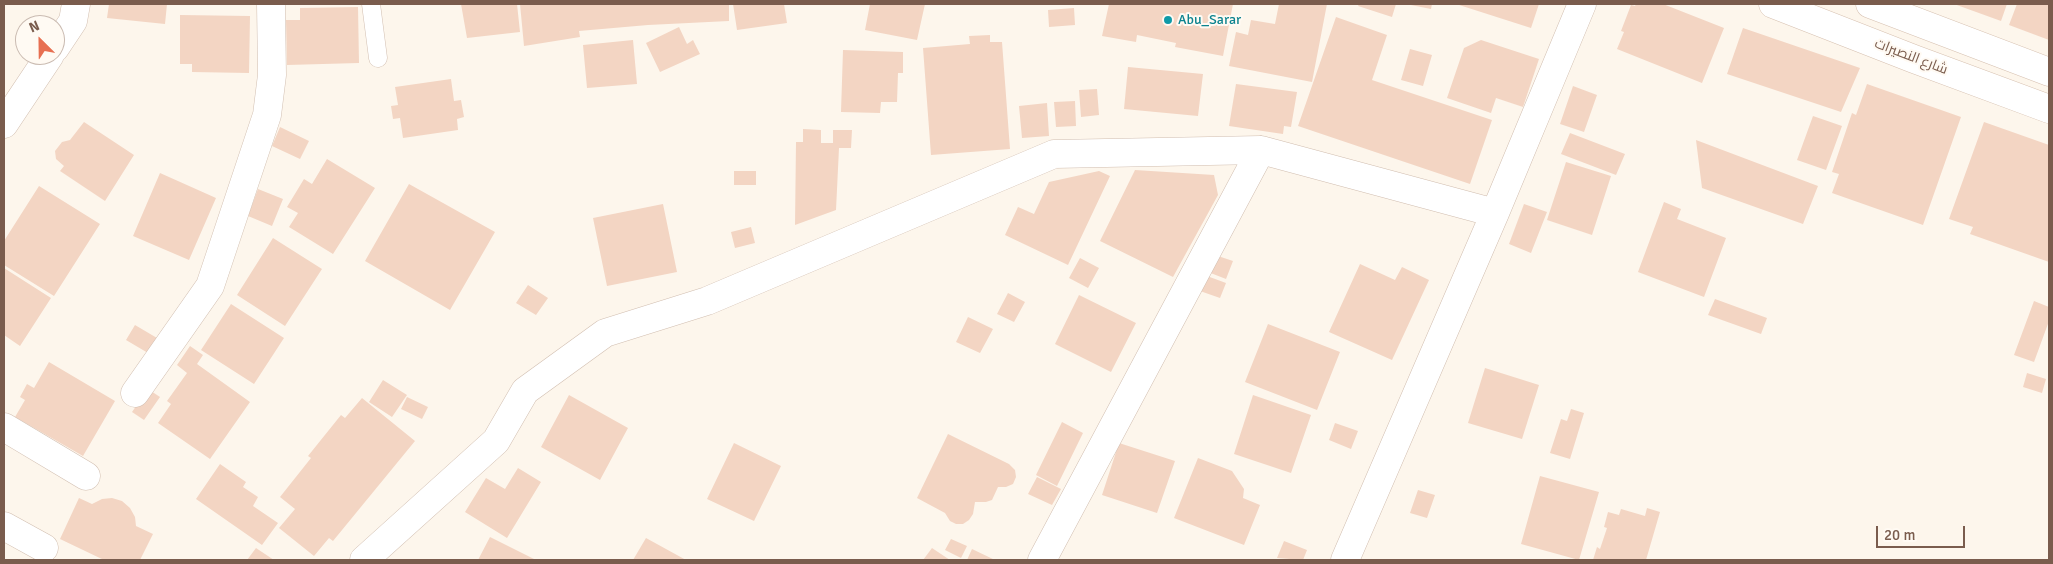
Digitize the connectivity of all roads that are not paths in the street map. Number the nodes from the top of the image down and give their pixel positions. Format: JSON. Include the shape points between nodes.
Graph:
{"nodes":[{"id":1,"x":76,"y":4,"type":"edge"},
{"id":2,"x":271,"y":4,"type":"edge"},
{"id":3,"x":371,"y":4,"type":"edge"},
{"id":4,"x":1582,"y":4,"type":"edge"},
{"id":5,"x":1773,"y":4,"type":"edge"},
{"id":6,"x":1870,"y":4,"type":"edge"},
{"id":7,"x":65,"y":33,"type":"edge"},
{"id":8,"x":378,"y":58,"type":"dead end"},
{"id":9,"x":43,"y":65,"type":"edge"},
{"id":10,"x":2049,"y":72,"type":"edge"},
{"id":11,"x":2049,"y":109,"type":"edge"},
{"id":12,"x":4,"y":124,"type":"edge"},
{"id":13,"x":1261,"y":150,"type":"junction"},
{"id":14,"x":1495,"y":213,"type":"junction"},
{"id":15,"x":135,"y":393,"type":"dead end"},
{"id":16,"x":4,"y":427,"type":"edge"},
{"id":17,"x":86,"y":476,"type":"dead end"},
{"id":18,"x":4,"y":526,"type":"edge"},
{"id":19,"x":44,"y":548,"type":"dead end"},
{"id":20,"x":364,"y":560,"type":"edge"},
{"id":21,"x":1042,"y":560,"type":"edge"},
{"id":22,"x":1345,"y":560,"type":"edge"}],
"edges":[{"from":1,"to":7,"type":"street","via":[[73,21]]},
{"from":2,"to":15,"type":"street","via":[[272,75],[267,115],[210,286]]},
{"from":3,"to":8,"type":"lane"},
{"from":4,"to":14,"type":"street"},
{"from":5,"to":11,"type":"street","name":"شارع النصيرات"},
{"from":6,"to":10,"type":"street"},
{"from":9,"to":12,"type":"street"},
{"from":13,"to":14,"type":"street"},
{"from":13,"to":20,"type":"street","via":[[1054,154],[707,300],[605,333],[525,391],[496,441]]},
{"from":13,"to":21,"type":"street"},
{"from":14,"to":22,"type":"street"},
{"from":16,"to":17,"type":"street"},
{"from":18,"to":19,"type":"street"}]}
